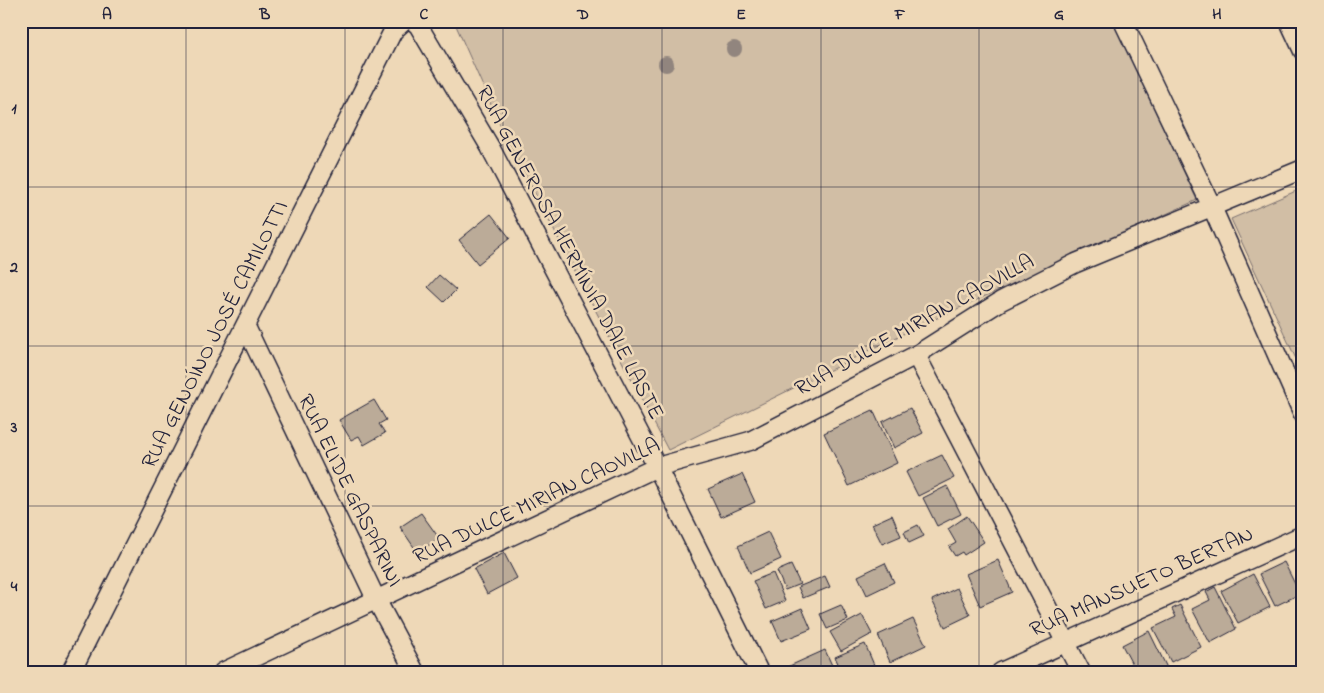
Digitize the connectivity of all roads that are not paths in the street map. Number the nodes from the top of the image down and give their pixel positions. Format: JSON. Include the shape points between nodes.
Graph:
{"nodes":[{"id":1,"x":404,"y":21,"type":"edge"},
{"id":2,"x":413,"y":21,"type":"edge"},
{"id":3,"x":1123,"y":21,"type":"edge"},
{"id":4,"x":1289,"y":21,"type":"edge"},
{"id":5,"x":1303,"y":51,"type":"edge"},
{"id":6,"x":1303,"y":170,"type":"edge"},
{"id":7,"x":1212,"y":208,"type":"junction"},
{"id":8,"x":246,"y":327,"type":"junction"},
{"id":9,"x":916,"y":356,"type":"junction"},
{"id":10,"x":1303,"y":414,"type":"edge"},
{"id":11,"x":657,"y":467,"type":"junction"},
{"id":12,"x":1303,"y":535,"type":"edge"},
{"id":13,"x":377,"y":601,"type":"junction"},
{"id":14,"x":1067,"y":643,"type":"junction"},
{"id":15,"x":71,"y":672,"type":"edge"},
{"id":16,"x":223,"y":672,"type":"edge"},
{"id":17,"x":416,"y":672,"type":"edge"},
{"id":18,"x":759,"y":672,"type":"edge"},
{"id":19,"x":1001,"y":672,"type":"edge"},
{"id":20,"x":1081,"y":672,"type":"edge"}],
"edges":[{"from":1,"to":8,"type":"street","name":"RUA GENOÍNO JOSÉ CAMILOTTI","via":[[393,31]]},
{"from":2,"to":11,"type":"street","name":"RUA GENEROSA HERMÍNIA DALE LASTE","via":[[490,147]]},
{"from":3,"to":7,"type":"street"},
{"from":4,"to":5,"type":"street"},
{"from":6,"to":7,"type":"street","name":"RUA DULCE MIRIAN CAOVILLA"},
{"from":7,"to":9,"type":"street","name":"RUA DULCE MIRIAN CAOVILLA","via":[[1076,263],[1000,301]]},
{"from":7,"to":10,"type":"street"},
{"from":8,"to":13,"type":"street","name":"RUA ELIDE GASPARINI"},
{"from":8,"to":15,"type":"street","name":"RUA GENOÍNO JOSÉ CAMILOTTI"},
{"from":9,"to":11,"type":"street","name":"RUA DULCE MIRIAN CAOVILLA","via":[[750,441]]},
{"from":9,"to":14,"type":"street"},
{"from":11,"to":13,"type":"street","name":"RUA DULCE MIRIAN CAOVILLA"},
{"from":11,"to":18,"type":"street","name":"RUA GENEROSA HERMÍNIA DALE LASTE"},
{"from":12,"to":14,"type":"street","name":"RUA MANSUETO BERTAN"},
{"from":13,"to":16,"type":"street","name":"RUA DULCE MIRIAN CAOVILLA"},
{"from":13,"to":17,"type":"street","name":"RUA ELIDE GASPARINI"},
{"from":14,"to":19,"type":"street","name":"RUA MANSUETO BERTAN"},
{"from":14,"to":20,"type":"street"}]}
